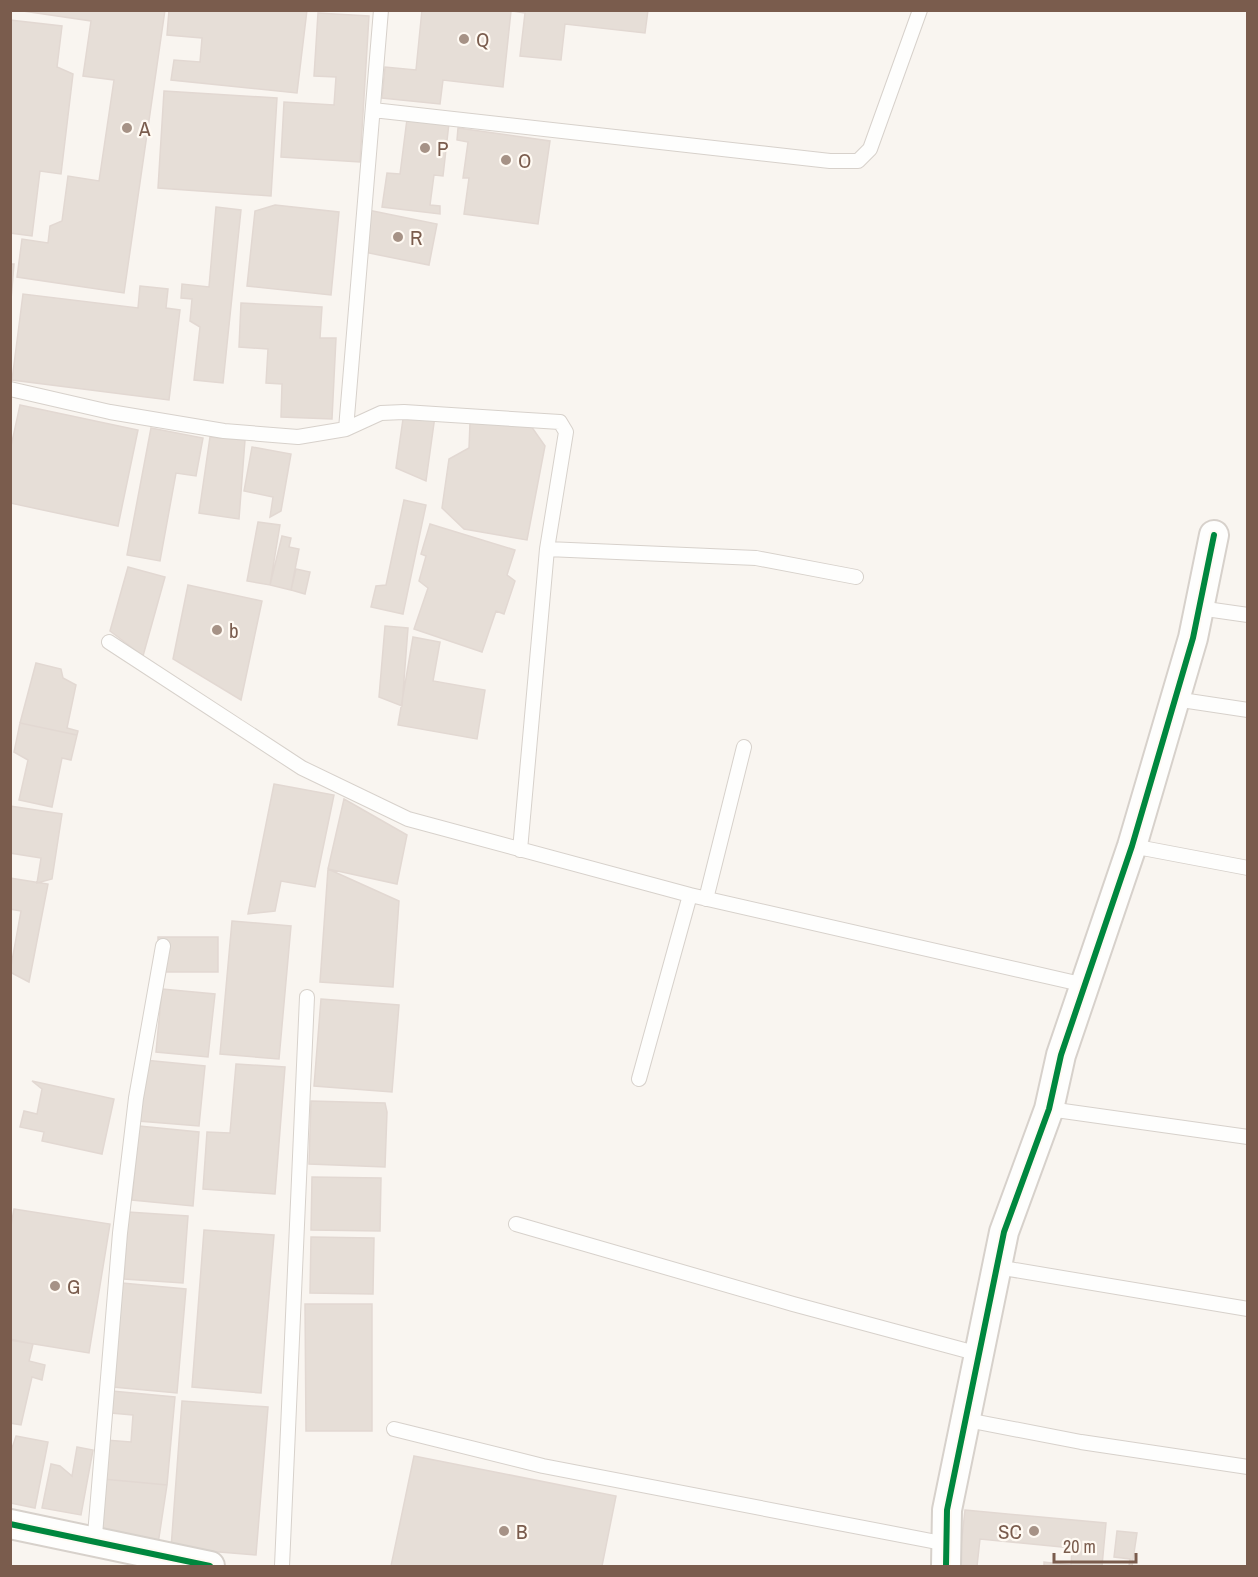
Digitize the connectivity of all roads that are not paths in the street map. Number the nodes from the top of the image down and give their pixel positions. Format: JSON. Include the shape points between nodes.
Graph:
{"nodes":[{"id":1,"x":381,"y":10,"type":"edge"},
{"id":2,"x":920,"y":10,"type":"edge"},
{"id":3,"x":373,"y":110,"type":"junction"},
{"id":4,"x":10,"y":389,"type":"edge"},
{"id":5,"x":346,"y":429,"type":"junction"},
{"id":6,"x":1214,"y":535,"type":"dead end"},
{"id":7,"x":547,"y":549,"type":"junction"},
{"id":8,"x":855,"y":577,"type":"dead end"},
{"id":9,"x":1199,"y":608,"type":"junction"},
{"id":10,"x":1248,"y":615,"type":"edge"},
{"id":11,"x":109,"y":642,"type":"dead end"},
{"id":12,"x":1175,"y":699,"type":"junction"},
{"id":13,"x":1248,"y":710,"type":"edge"},
{"id":14,"x":744,"y":747,"type":"dead end"},
{"id":15,"x":1132,"y":846,"type":"junction"},
{"id":16,"x":520,"y":850,"type":"junction"},
{"id":17,"x":1248,"y":868,"type":"edge"},
{"id":18,"x":690,"y":895,"type":"junction"},
{"id":19,"x":706,"y":899,"type":"junction"},
{"id":20,"x":163,"y":945,"type":"dead end"},
{"id":21,"x":1085,"y":985,"type":"junction"},
{"id":22,"x":307,"y":997,"type":"dead end"},
{"id":23,"x":639,"y":1079,"type":"dead end"},
{"id":24,"x":1048,"y":1108,"type":"junction"},
{"id":25,"x":1248,"y":1137,"type":"edge"},
{"id":26,"x":516,"y":1224,"type":"dead end"},
{"id":27,"x":997,"y":1267,"type":"junction"},
{"id":28,"x":1248,"y":1310,"type":"edge"},
{"id":29,"x":979,"y":1354,"type":"junction"},
{"id":30,"x":967,"y":1420,"type":"junction"},
{"id":31,"x":394,"y":1429,"type":"dead end"},
{"id":32,"x":1248,"y":1467,"type":"edge"},
{"id":33,"x":10,"y":1524,"type":"edge"},
{"id":34,"x":96,"y":1541,"type":"junction"},
{"id":35,"x":946,"y":1555,"type":"edge"},
{"id":36,"x":210,"y":1566,"type":"edge"},
{"id":37,"x":282,"y":1566,"type":"edge"}],
"edges":[{"from":1,"to":3,"type":"lane"},
{"from":2,"to":3,"type":"lane","via":[[870,149],[858,161]]},
{"from":3,"to":5,"type":"lane"},
{"from":4,"to":5,"type":"lane","via":[[110,412],[224,431],[298,437]]},
{"from":5,"to":7,"type":"lane","via":[[381,413],[404,412],[560,422],[566,432]]},
{"from":6,"to":9,"type":"street"},
{"from":7,"to":8,"type":"lane","via":[[756,558]]},
{"from":7,"to":16,"type":"lane"},
{"from":9,"to":10,"type":"lane"},
{"from":9,"to":12,"type":"street"},
{"from":11,"to":16,"type":"lane","via":[[302,768],[408,819]]},
{"from":12,"to":13,"type":"lane"},
{"from":12,"to":15,"type":"street"},
{"from":14,"to":19,"type":"lane"},
{"from":15,"to":17,"type":"lane"},
{"from":15,"to":21,"type":"street"},
{"from":16,"to":18,"type":"lane"},
{"from":18,"to":19,"type":"lane"},
{"from":18,"to":23,"type":"lane"},
{"from":19,"to":21,"type":"lane"},
{"from":20,"to":34,"type":"lane","via":[[135,1098],[120,1233]]},
{"from":21,"to":24,"type":"street"},
{"from":22,"to":37,"type":"lane"},
{"from":24,"to":25,"type":"lane"},
{"from":24,"to":27,"type":"street","via":[[1004,1232]]},
{"from":26,"to":29,"type":"lane"},
{"from":27,"to":28,"type":"lane"},
{"from":27,"to":29,"type":"street"},
{"from":29,"to":30,"type":"street"},
{"from":30,"to":32,"type":"lane"},
{"from":30,"to":35,"type":"street","via":[[947,1510]]},
{"from":31,"to":35,"type":"lane"},
{"from":33,"to":34,"type":"street"},
{"from":34,"to":36,"type":"street"}]}
